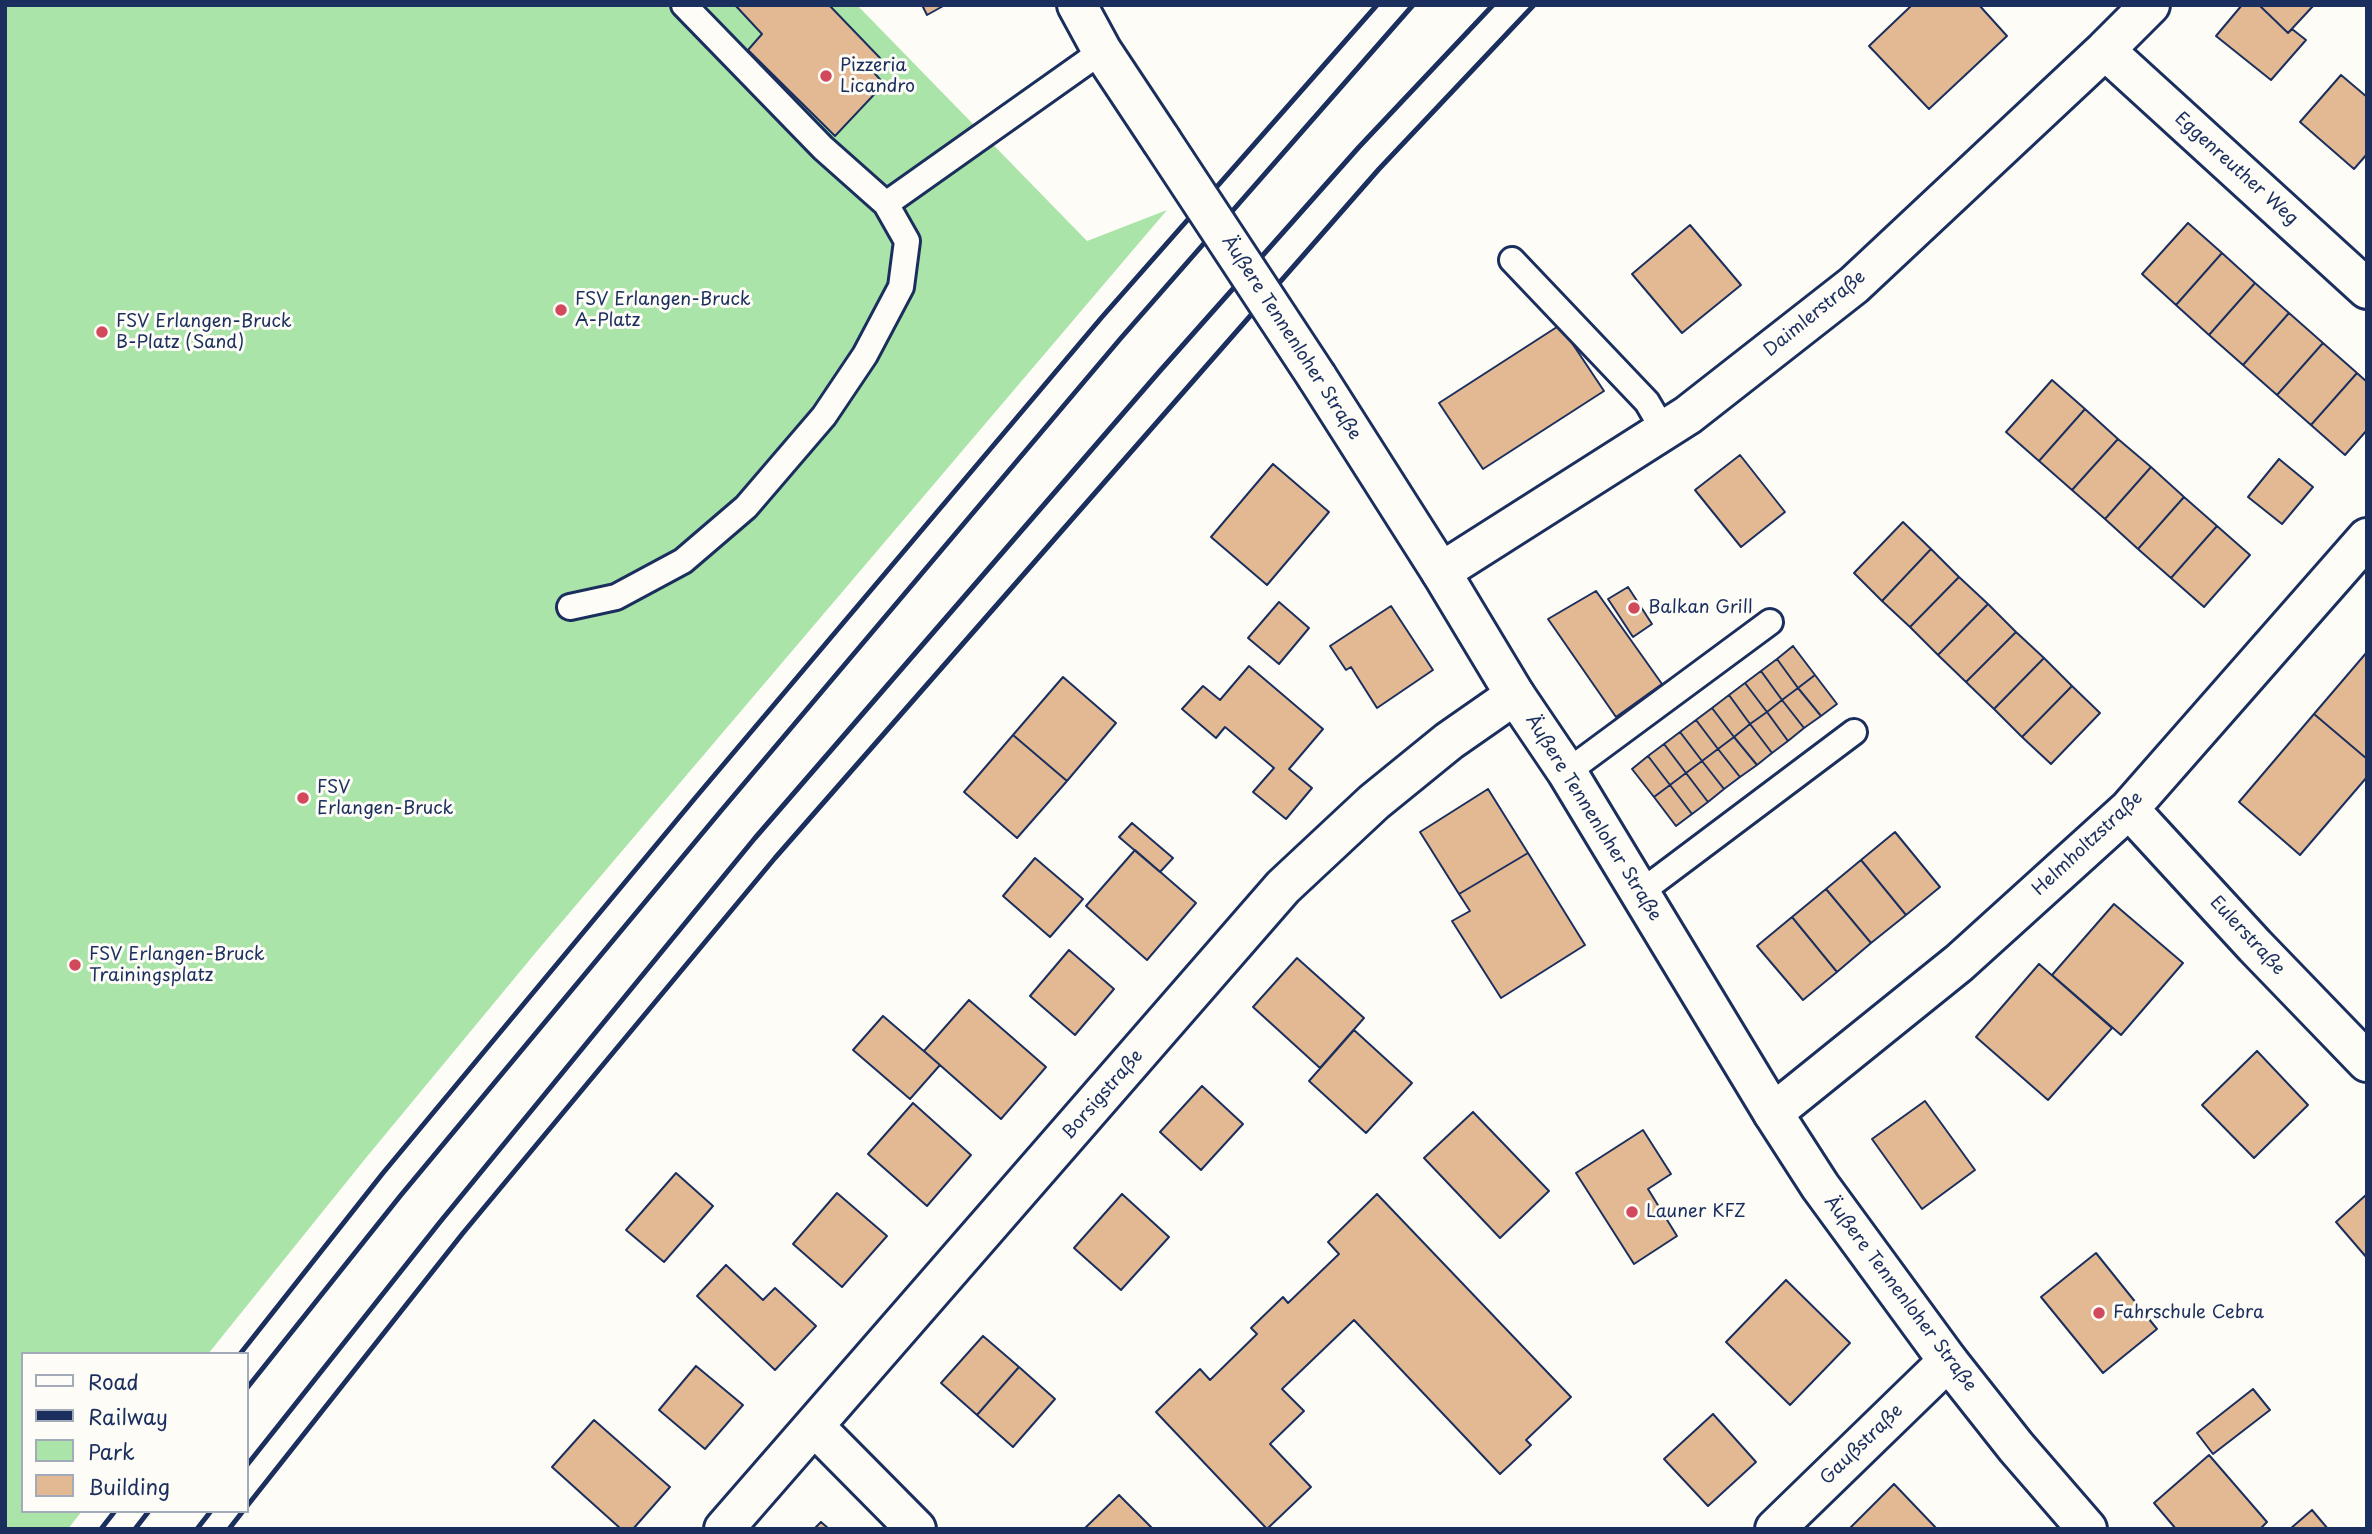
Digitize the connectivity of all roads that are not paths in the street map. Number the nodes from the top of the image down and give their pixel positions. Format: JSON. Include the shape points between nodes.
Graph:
{"nodes":[{"id":1,"x":684,"y":5,"type":"edge"},
{"id":2,"x":1077,"y":5,"type":"edge"},
{"id":3,"x":2150,"y":5,"type":"edge"},
{"id":4,"x":2105,"y":50,"type":"junction"},
{"id":5,"x":1101,"y":51,"type":"junction"},
{"id":6,"x":886,"y":204,"type":"junction"},
{"id":7,"x":1513,"y":260,"type":"dead end"},
{"id":8,"x":2367,"y":289,"type":"edge"},
{"id":9,"x":1664,"y":431,"type":"junction"},
{"id":10,"x":2367,"y":538,"type":"edge"},
{"id":11,"x":1441,"y":572,"type":"junction"},
{"id":12,"x":570,"y":607,"type":"dead end"},
{"id":13,"x":1770,"y":622,"type":"dead end"},
{"id":14,"x":1515,"y":695,"type":"junction"},
{"id":15,"x":1854,"y":732,"type":"dead end"},
{"id":16,"x":1567,"y":772,"type":"junction"},
{"id":17,"x":2129,"y":808,"type":"junction"},
{"id":18,"x":1641,"y":892,"type":"junction"},
{"id":19,"x":2367,"y":1062,"type":"edge"},
{"id":20,"x":1773,"y":1114,"type":"junction"},
{"id":21,"x":1948,"y":1361,"type":"junction"},
{"id":22,"x":814,"y":1426,"type":"junction"},
{"id":23,"x":724,"y":1529,"type":"edge"},
{"id":24,"x":916,"y":1529,"type":"edge"},
{"id":25,"x":1775,"y":1529,"type":"edge"},
{"id":26,"x":2087,"y":1529,"type":"edge"}],
"edges":[{"from":1,"to":6,"type":"lane","via":[[823,148]]},
{"from":2,"to":5,"type":"street","name":"Äußere Tennenloher Straße"},
{"from":3,"to":4,"type":"street","name":"Daimlerstraße"},
{"from":4,"to":8,"type":"street","name":"Eggenreuther Weg"},
{"from":4,"to":9,"type":"street","name":"Daimlerstraße","via":[[1854,285]]},
{"from":5,"to":6,"type":"lane"},
{"from":5,"to":11,"type":"street","name":"Äußere Tennenloher Straße","bridge":true},
{"from":6,"to":12,"type":"lane","via":[[907,241],[901,287],[865,355],[824,416],[746,507],[683,561],[616,597]]},
{"from":7,"to":9,"type":"lane","via":[[1647,402]]},
{"from":9,"to":11,"type":"street","name":"Daimlerstraße"},
{"from":10,"to":17,"type":"street","name":"Helmholtzstraße"},
{"from":11,"to":14,"type":"street","name":"Äußere Tennenloher Straße"},
{"from":13,"to":16,"type":"lane"},
{"from":14,"to":16,"type":"street","name":"Äußere Tennenloher Straße"},
{"from":14,"to":22,"type":"street","name":"Borsigstraße","via":[[1374,802],[1283,887]]},
{"from":15,"to":18,"type":"lane"},
{"from":16,"to":18,"type":"street","name":"Äußere Tennenloher Straße"},
{"from":17,"to":19,"type":"street","name":"Eulerstraße"},
{"from":17,"to":20,"type":"street","name":"Helmholtzstraße","via":[[1959,963]]},
{"from":18,"to":20,"type":"street","name":"Äußere Tennenloher Straße"},
{"from":20,"to":21,"type":"street","name":"Äußere Tennenloher Straße"},
{"from":21,"to":25,"type":"street","name":"Gaußstraße"},
{"from":21,"to":26,"type":"street","name":"Äußere Tennenloher Straße"},
{"from":22,"to":23,"type":"street","name":"Borsigstraße"},
{"from":22,"to":24,"type":"street"}]}
